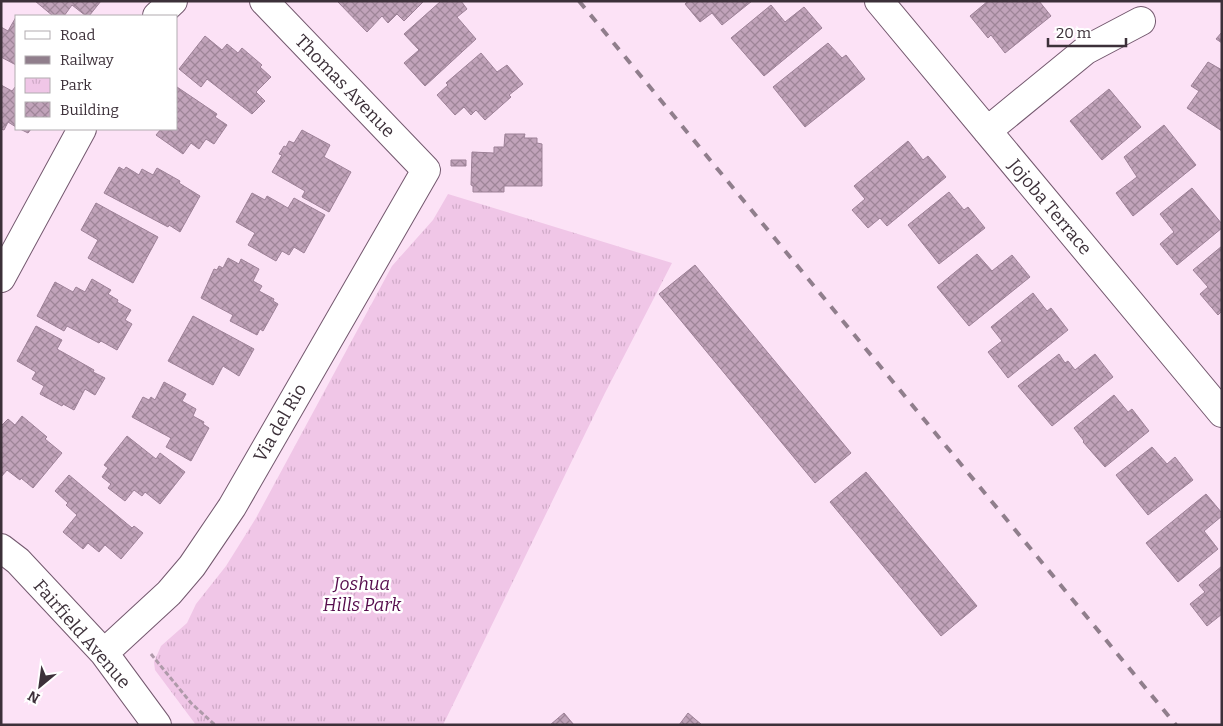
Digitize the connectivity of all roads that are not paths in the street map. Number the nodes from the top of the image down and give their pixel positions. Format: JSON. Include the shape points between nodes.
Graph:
{"nodes":[{"id":1,"x":173,"y":1,"type":"edge"},
{"id":2,"x":264,"y":1,"type":"edge"},
{"id":3,"x":880,"y":1,"type":"edge"},
{"id":4,"x":158,"y":15,"type":"edge"},
{"id":5,"x":1141,"y":21,"type":"dead end"},
{"id":6,"x":81,"y":130,"type":"edge"},
{"id":7,"x":986,"y":131,"type":"junction"},
{"id":8,"x":426,"y":170,"type":"joint"},
{"id":9,"x":1,"y":278,"type":"edge"},
{"id":10,"x":1222,"y":413,"type":"edge"},
{"id":11,"x":1,"y":548,"type":"edge"},
{"id":12,"x":104,"y":652,"type":"junction"},
{"id":13,"x":157,"y":725,"type":"edge"}],
"edges":[{"from":1,"to":4,"type":"street"},
{"from":2,"to":8,"type":"street","name":"Thomas Avenue"},
{"from":3,"to":7,"type":"street","name":"Jojoba Terrace"},
{"from":5,"to":7,"type":"street","via":[[1086,50]]},
{"from":6,"to":9,"type":"street"},
{"from":7,"to":10,"type":"street","name":"Jojoba Terrace"},
{"from":8,"to":12,"type":"street","name":"Via del Rio","via":[[232,508],[169,593]]},
{"from":11,"to":12,"type":"street","name":"Fairfield Avenue","via":[[18,561]]},
{"from":12,"to":13,"type":"street","name":"Fairfield Avenue"}]}
